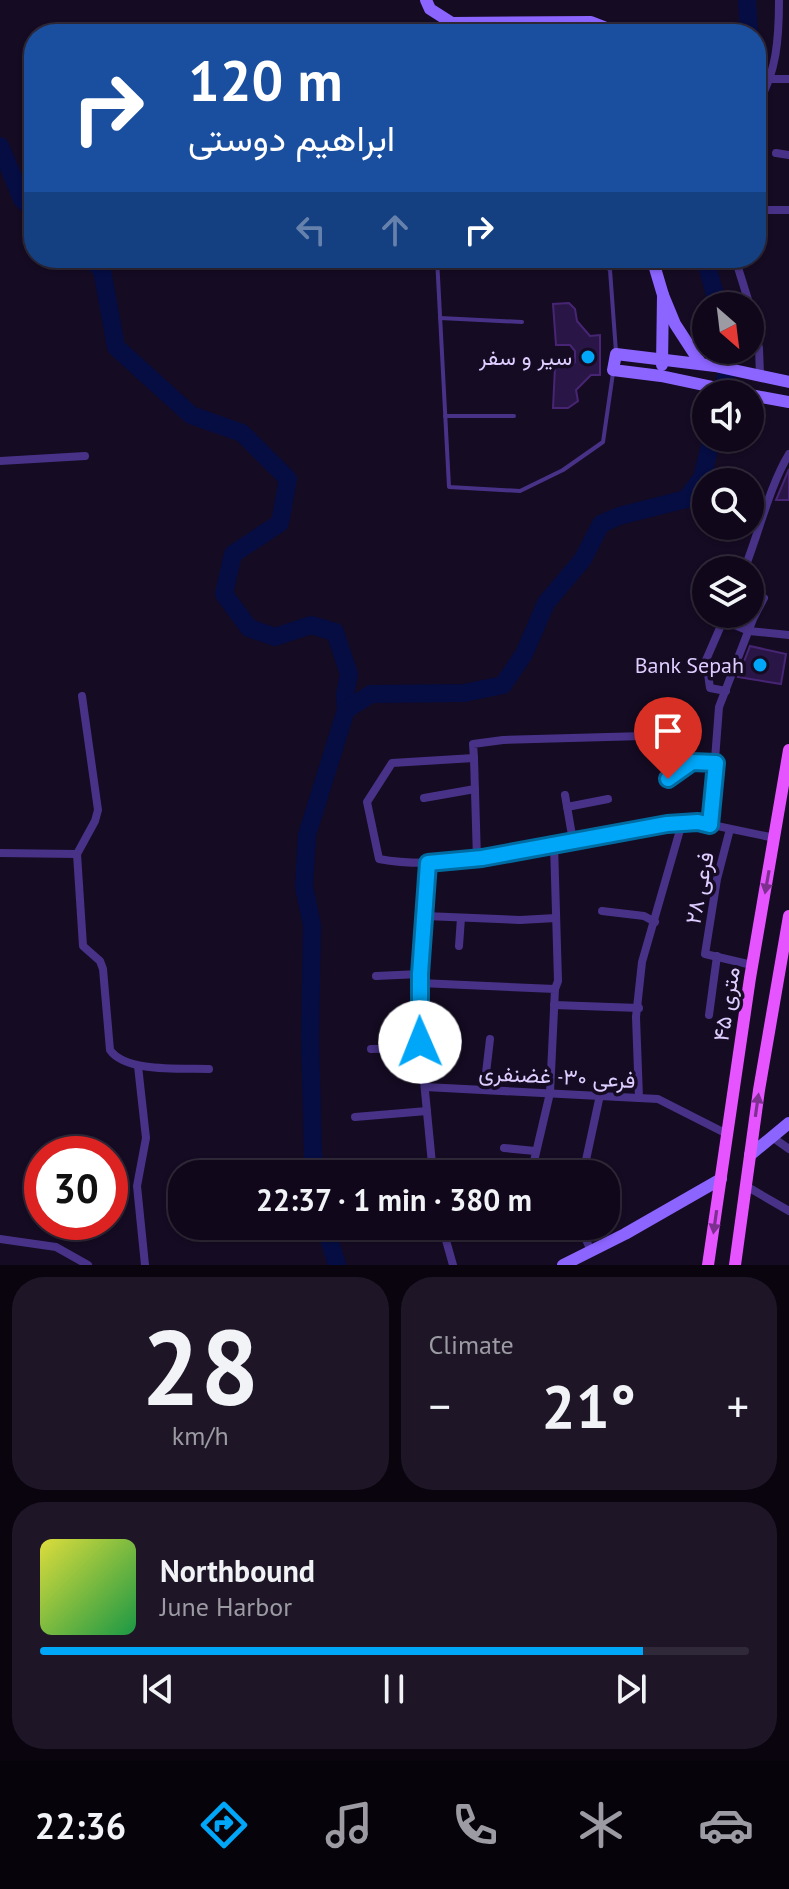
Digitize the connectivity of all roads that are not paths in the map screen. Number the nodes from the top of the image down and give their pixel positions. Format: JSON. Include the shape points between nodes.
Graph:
{"nodes":[{"id":1,"x":426,"y":0,"type":"edge"},
{"id":2,"x":779,"y":0,"type":"edge"},
{"id":3,"x":596,"y":24,"type":"edge"},
{"id":4,"x":771,"y":79,"type":"junction"},
{"id":5,"x":789,"y":79,"type":"edge"},
{"id":6,"x":766,"y":88,"type":"edge"},
{"id":7,"x":776,"y":153,"type":"dead end"},
{"id":8,"x":789,"y":155,"type":"edge"},
{"id":9,"x":766,"y":210,"type":"edge"},
{"id":10,"x":789,"y":210,"type":"edge"},
{"id":11,"x":438,"y":268,"type":"edge"},
{"id":12,"x":608,"y":268,"type":"edge"},
{"id":13,"x":655,"y":268,"type":"edge"},
{"id":14,"x":738,"y":268,"type":"edge"},
{"id":15,"x":746,"y":292,"type":"edge"},
{"id":16,"x":663,"y":295,"type":"junction"},
{"id":17,"x":440,"y":318,"type":"junction"},
{"id":18,"x":522,"y":322,"type":"dead end"},
{"id":19,"x":692,"y":350,"type":"edge"},
{"id":20,"x":616,"y":354,"type":"junction"},
{"id":21,"x":663,"y":360,"type":"junction"},
{"id":22,"x":692,"y":363,"type":"edge"},
{"id":23,"x":701,"y":364,"type":"edge"},
{"id":24,"x":760,"y":364,"type":"edge"},
{"id":25,"x":613,"y":370,"type":"junction"},
{"id":26,"x":661,"y":376,"type":"junction"},
{"id":27,"x":760,"y":376,"type":"junction"},
{"id":28,"x":692,"y":382,"type":"edge"},
{"id":29,"x":789,"y":382,"type":"edge"},
{"id":30,"x":764,"y":397,"type":"edge"},
{"id":31,"x":789,"y":402,"type":"edge"},
{"id":32,"x":445,"y":416,"type":"junction"},
{"id":33,"x":514,"y":416,"type":"dead end"},
{"id":34,"x":789,"y":454,"type":"edge"},
{"id":35,"x":85,"y":456,"type":"dead end"},
{"id":36,"x":0,"y":461,"type":"edge"},
{"id":37,"x":749,"y":556,"type":"edge"},
{"id":38,"x":720,"y":628,"type":"edge"},
{"id":39,"x":744,"y":628,"type":"edge"},
{"id":40,"x":750,"y":628,"type":"edge"},
{"id":41,"x":749,"y":631,"type":"junction"},
{"id":42,"x":789,"y":635,"type":"edge"},
{"id":43,"x":726,"y":691,"type":"junction"},
{"id":44,"x":82,"y":696,"type":"dead end"},
{"id":45,"x":788,"y":757,"type":"edge"},
{"id":46,"x":474,"y":758,"type":"junction"},
{"id":47,"x":692,"y":762,"type":"junction"},
{"id":48,"x":716,"y":763,"type":"junction"},
{"id":49,"x":668,"y":779,"type":"dead end"},
{"id":50,"x":475,"y":789,"type":"junction"},
{"id":51,"x":565,"y":795,"type":"dead end"},
{"id":52,"x":424,"y":798,"type":"dead end"},
{"id":53,"x":608,"y":799,"type":"dead end"},
{"id":54,"x":567,"y":807,"type":"junction"},
{"id":55,"x":682,"y":823,"type":"junction"},
{"id":56,"x":710,"y":825,"type":"junction"},
{"id":57,"x":730,"y":829,"type":"junction"},
{"id":58,"x":775,"y":838,"type":"junction"},
{"id":59,"x":573,"y":841,"type":"junction"},
{"id":60,"x":554,"y":844,"type":"junction"},
{"id":61,"x":0,"y":853,"type":"edge"},
{"id":62,"x":77,"y":854,"type":"junction"},
{"id":63,"x":477,"y":859,"type":"junction"},
{"id":64,"x":428,"y":863,"type":"junction"},
{"id":65,"x":602,"y":911,"type":"dead end"},
{"id":66,"x":425,"y":916,"type":"junction"},
{"id":67,"x":789,"y":916,"type":"edge"},
{"id":68,"x":461,"y":918,"type":"junction"},
{"id":69,"x":556,"y":918,"type":"junction"},
{"id":70,"x":655,"y":922,"type":"junction"},
{"id":71,"x":459,"y":946,"type":"dead end"},
{"id":72,"x":717,"y":956,"type":"junction"},
{"id":73,"x":752,"y":965,"type":"junction"},
{"id":74,"x":376,"y":976,"type":"dead end"},
{"id":75,"x":420,"y":978,"type":"junction"},
{"id":76,"x":555,"y":989,"type":"junction"},
{"id":77,"x":554,"y":1005,"type":"junction"},
{"id":78,"x":639,"y":1008,"type":"junction"},
{"id":79,"x":709,"y":1015,"type":"dead end"},
{"id":80,"x":490,"y":1039,"type":"dead end"},
{"id":81,"x":420,"y":1048,"type":"junction"},
{"id":82,"x":371,"y":1049,"type":"dead end"},
{"id":83,"x":138,"y":1066,"type":"junction"},
{"id":84,"x":209,"y":1069,"type":"dead end"},
{"id":85,"x":425,"y":1087,"type":"junction"},
{"id":86,"x":484,"y":1090,"type":"junction"},
{"id":87,"x":550,"y":1093,"type":"junction"},
{"id":88,"x":600,"y":1095,"type":"junction"},
{"id":89,"x":639,"y":1098,"type":"junction"},
{"id":90,"x":427,"y":1111,"type":"junction"},
{"id":91,"x":355,"y":1117,"type":"dead end"},
{"id":92,"x":789,"y":1123,"type":"edge"},
{"id":93,"x":727,"y":1134,"type":"junction"},
{"id":94,"x":772,"y":1137,"type":"junction"},
{"id":95,"x":504,"y":1148,"type":"dead end"},
{"id":96,"x":789,"y":1149,"type":"edge"},
{"id":97,"x":535,"y":1151,"type":"junction"},
{"id":98,"x":750,"y":1155,"type":"junction"},
{"id":99,"x":432,"y":1160,"type":"edge"},
{"id":100,"x":533,"y":1160,"type":"edge"},
{"id":101,"x":586,"y":1160,"type":"edge"},
{"id":102,"x":721,"y":1179,"type":"junction"},
{"id":103,"x":746,"y":1186,"type":"junction"},
{"id":104,"x":789,"y":1211,"type":"edge"},
{"id":105,"x":0,"y":1239,"type":"edge"},
{"id":106,"x":446,"y":1240,"type":"edge"},
{"id":107,"x":586,"y":1240,"type":"edge"},
{"id":108,"x":591,"y":1251,"type":"junction"},
{"id":109,"x":88,"y":1265,"type":"edge"},
{"id":110,"x":145,"y":1265,"type":"edge"},
{"id":111,"x":453,"y":1265,"type":"edge"},
{"id":112,"x":563,"y":1265,"type":"edge"},
{"id":113,"x":708,"y":1265,"type":"edge"},
{"id":114,"x":735,"y":1265,"type":"edge"}],
"edges":[{"from":1,"to":3,"type":"street","via":[[430,9],[452,23]]},
{"from":2,"to":4,"type":"street"},
{"from":4,"to":5,"type":"street"},
{"from":4,"to":6,"type":"street"},
{"from":7,"to":8,"type":"street"},
{"from":9,"to":10,"type":"street"},
{"from":11,"to":17,"type":"lane"},
{"from":12,"to":20,"type":"lane"},
{"from":13,"to":16,"type":"street"},
{"from":14,"to":15,"type":"street"},
{"from":16,"to":19,"type":"street"},
{"from":16,"to":21,"type":"street"},
{"from":17,"to":18,"type":"lane"},
{"from":17,"to":32,"type":"lane"},
{"from":20,"to":21,"type":"street"},
{"from":20,"to":25,"type":"street"},
{"from":21,"to":22,"type":"street"},
{"from":21,"to":26,"type":"street"},
{"from":23,"to":27,"type":"street"},
{"from":24,"to":27,"type":"street"},
{"from":25,"to":26,"type":"street"},
{"from":25,"to":32,"type":"lane","via":[[603,442],[520,491],[449,487]]},
{"from":26,"to":28,"type":"street"},
{"from":27,"to":29,"type":"street"},
{"from":30,"to":31,"type":"street"},
{"from":32,"to":33,"type":"lane"},
{"from":34,"to":37,"type":"street"},
{"from":35,"to":36,"type":"street"},
{"from":38,"to":43,"type":"street","via":[[706,660],[710,688]]},
{"from":39,"to":41,"type":"street"},
{"from":40,"to":41,"type":"street"},
{"from":41,"to":42,"type":"street"},
{"from":41,"to":43,"type":"street"},
{"from":43,"to":48,"type":"street","via":[[719,707]]},
{"from":44,"to":62,"type":"street","via":[[98,810]]},
{"from":45,"to":58,"type":"main road","name":"۴۵ متری"},
{"from":46,"to":47,"type":"street","via":[[473,744],[503,740],[680,735]]},
{"from":46,"to":50,"type":"street"},
{"from":46,"to":64,"type":"street","via":[[392,763],[367,802],[379,859]]},
{"from":47,"to":48,"type":"street"},
{"from":47,"to":49,"type":"street"},
{"from":48,"to":56,"type":"street"},
{"from":50,"to":52,"type":"street"},
{"from":50,"to":63,"type":"street"},
{"from":51,"to":54,"type":"street"},
{"from":53,"to":54,"type":"street"},
{"from":54,"to":59,"type":"street"},
{"from":55,"to":56,"type":"street"},
{"from":55,"to":59,"type":"street"},
{"from":55,"to":70,"type":"street"},
{"from":56,"to":57,"type":"street"},
{"from":57,"to":58,"type":"street"},
{"from":57,"to":72,"type":"street","name":"فرعی ۲۸","via":[[705,954]]},
{"from":58,"to":73,"type":"main road","name":"۴۵ متری","one_way":true},
{"from":59,"to":60,"type":"street"},
{"from":60,"to":63,"type":"street"},
{"from":60,"to":69,"type":"street"},
{"from":61,"to":62,"type":"street"},
{"from":62,"to":83,"type":"street","via":[[83,946],[103,969],[110,1050]]},
{"from":63,"to":64,"type":"street"},
{"from":64,"to":66,"type":"street"},
{"from":65,"to":70,"type":"street"},
{"from":66,"to":68,"type":"street"},
{"from":66,"to":75,"type":"street"},
{"from":98,"to":67,"type":"main road","one_way":true},
{"from":68,"to":69,"type":"street"},
{"from":68,"to":71,"type":"street"},
{"from":69,"to":76,"type":"street"},
{"from":70,"to":78,"type":"street","via":[[642,962]]},
{"from":72,"to":73,"type":"street","name":"فرعی ۲۸"},
{"from":72,"to":79,"type":"street"},
{"from":73,"to":93,"type":"main road","name":"۴۵ متری"},
{"from":74,"to":75,"type":"street"},
{"from":75,"to":76,"type":"street"},
{"from":75,"to":81,"type":"street"},
{"from":76,"to":77,"type":"street"},
{"from":77,"to":78,"type":"street"},
{"from":77,"to":87,"type":"street"},
{"from":78,"to":89,"type":"street"},
{"from":80,"to":86,"type":"street"},
{"from":81,"to":82,"type":"street"},
{"from":81,"to":85,"type":"street"},
{"from":83,"to":84,"type":"street"},
{"from":83,"to":110,"type":"street","via":[[146,1138],[137,1186]]},
{"from":85,"to":86,"type":"street","name":"فرعی ۳۰- غضنفری"},
{"from":85,"to":90,"type":"street"},
{"from":86,"to":87,"type":"street","name":"فرعی ۳۰- غضنفری"},
{"from":87,"to":88,"type":"street","name":"فرعی ۳۰- غضنفری"},
{"from":87,"to":97,"type":"street"},
{"from":88,"to":89,"type":"street","name":"فرعی ۳۰- غضنفری"},
{"from":88,"to":101,"type":"street"},
{"from":89,"to":93,"type":"street","name":"فرعی ۳۰- غضنفری","via":[[658,1099]]},
{"from":90,"to":91,"type":"street"},
{"from":90,"to":99,"type":"street"},
{"from":92,"to":94,"type":"street"},
{"from":93,"to":102,"type":"main road","name":"۴۵ متری"},
{"from":94,"to":96,"type":"street"},
{"from":94,"to":98,"type":"street"},
{"from":95,"to":97,"type":"street"},
{"from":97,"to":100,"type":"street"},
{"from":98,"to":103,"type":"main road"},
{"from":102,"to":108,"type":"street"},
{"from":102,"to":113,"type":"main road","name":"۴۵ متری","one_way":true},
{"from":103,"to":104,"type":"street"},
{"from":103,"to":114,"type":"main road"},
{"from":105,"to":109,"type":"street","via":[[56,1247]]},
{"from":106,"to":111,"type":"street"},
{"from":107,"to":108,"type":"street"},
{"from":108,"to":112,"type":"street"}]}
